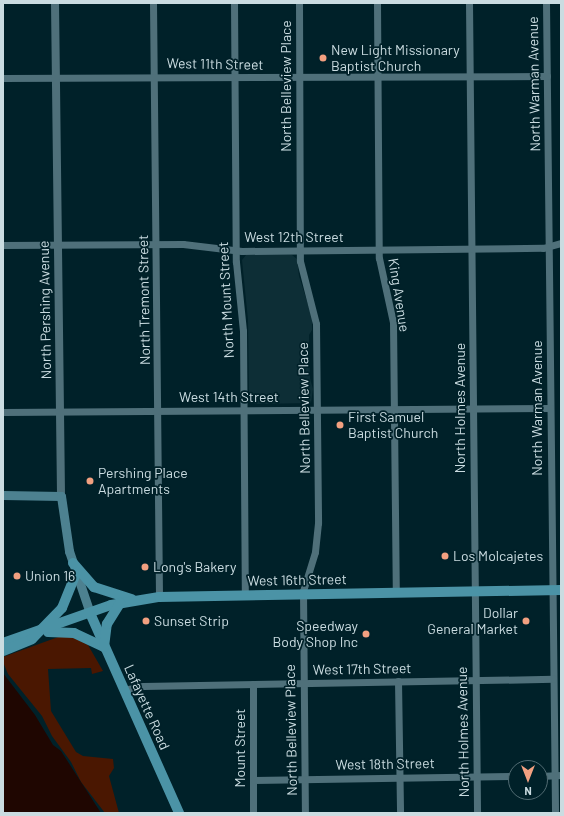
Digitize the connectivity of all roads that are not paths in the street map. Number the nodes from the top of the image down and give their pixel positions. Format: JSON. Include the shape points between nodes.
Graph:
{"nodes":[{"id":1,"x":55,"y":3,"type":"edge"},
{"id":2,"x":153,"y":3,"type":"edge"},
{"id":3,"x":234,"y":3,"type":"edge"},
{"id":4,"x":299,"y":3,"type":"edge"},
{"id":5,"x":377,"y":3,"type":"edge"},
{"id":6,"x":469,"y":3,"type":"edge"},
{"id":7,"x":546,"y":3,"type":"edge"},
{"id":8,"x":154,"y":76,"type":"junction"},
{"id":9,"x":547,"y":76,"type":"junction"},
{"id":10,"x":56,"y":77,"type":"junction"},
{"id":11,"x":235,"y":77,"type":"junction"},
{"id":12,"x":470,"y":77,"type":"junction"},
{"id":13,"x":3,"y":78,"type":"edge"},
{"id":14,"x":299,"y":78,"type":"junction"},
{"id":15,"x":377,"y":78,"type":"junction"},
{"id":16,"x":156,"y":243,"type":"junction"},
{"id":17,"x":561,"y":243,"type":"edge"},
{"id":18,"x":58,"y":244,"type":"junction"},
{"id":19,"x":3,"y":245,"type":"edge"},
{"id":20,"x":549,"y":246,"type":"junction"},
{"id":21,"x":379,"y":249,"type":"junction"},
{"id":22,"x":471,"y":249,"type":"junction"},
{"id":23,"x":236,"y":250,"type":"junction"},
{"id":24,"x":300,"y":250,"type":"junction"},
{"id":25,"x":473,"y":408,"type":"junction"},
{"id":26,"x":550,"y":408,"type":"junction"},
{"id":27,"x":317,"y":409,"type":"junction"},
{"id":28,"x":394,"y":409,"type":"junction"},
{"id":29,"x":243,"y":410,"type":"junction"},
{"id":30,"x":158,"y":411,"type":"junction"},
{"id":31,"x":3,"y":412,"type":"edge"},
{"id":32,"x":60,"y":412,"type":"junction"},
{"id":33,"x":3,"y":495,"type":"edge"},
{"id":34,"x":61,"y":496,"type":"junction"},
{"id":35,"x":74,"y":568,"type":"junction"},
{"id":36,"x":556,"y":590,"type":"edge"},
{"id":37,"x":474,"y":591,"type":"junction"},
{"id":38,"x":396,"y":592,"type":"junction"},
{"id":39,"x":303,"y":594,"type":"junction"},
{"id":40,"x":245,"y":595,"type":"junction"},
{"id":41,"x":159,"y":596,"type":"junction"},
{"id":42,"x":136,"y":600,"type":"junction"},
{"id":43,"x":120,"y":603,"type":"junction"},
{"id":44,"x":90,"y":613,"type":"junction"},
{"id":45,"x":40,"y":632,"type":"junction"},
{"id":46,"x":20,"y":641,"type":"junction"},
{"id":47,"x":3,"y":643,"type":"edge"},
{"id":48,"x":104,"y":647,"type":"junction"},
{"id":49,"x":3,"y":651,"type":"edge"},
{"id":50,"x":553,"y":679,"type":"junction"},
{"id":51,"x":476,"y":680,"type":"junction"},
{"id":52,"x":398,"y":681,"type":"junction"},
{"id":53,"x":303,"y":683,"type":"junction"},
{"id":54,"x":253,"y":684,"type":"junction"},
{"id":55,"x":124,"y":690,"type":"junction"},
{"id":56,"x":558,"y":775,"type":"edge"},
{"id":57,"x":477,"y":776,"type":"junction"},
{"id":58,"x":508,"y":776,"type":"edge"},
{"id":59,"x":548,"y":776,"type":"edge"},
{"id":60,"x":399,"y":777,"type":"junction"},
{"id":61,"x":304,"y":779,"type":"junction"},
{"id":62,"x":254,"y":780,"type":"junction"},
{"id":63,"x":179,"y":813,"type":"edge"},
{"id":64,"x":254,"y":813,"type":"edge"},
{"id":65,"x":305,"y":813,"type":"edge"},
{"id":66,"x":400,"y":813,"type":"edge"},
{"id":67,"x":477,"y":813,"type":"edge"},
{"id":68,"x":554,"y":813,"type":"edge"}],
"edges":[{"from":1,"to":10,"type":"street","name":"North Pershing Avenue"},
{"from":2,"to":8,"type":"street","name":"North Tremont Street"},
{"from":3,"to":11,"type":"street","name":"North Mount Street"},
{"from":4,"to":14,"type":"street","name":"North Belleview Place"},
{"from":5,"to":15,"type":"street","name":"King Avenue"},
{"from":6,"to":12,"type":"street","name":"North Holmes Avenue"},
{"from":7,"to":9,"type":"street","name":"North Warman Avenue"},
{"from":8,"to":10,"type":"street","name":"West 11th Street"},
{"from":8,"to":11,"type":"street","name":"West 11th Street"},
{"from":8,"to":16,"type":"street","name":"North Tremont Street"},
{"from":9,"to":12,"type":"street","name":"West 11th Street"},
{"from":9,"to":20,"type":"street","name":"North Warman Avenue"},
{"from":10,"to":13,"type":"street","name":"West 11th Street"},
{"from":10,"to":18,"type":"street","name":"North Pershing Avenue"},
{"from":11,"to":14,"type":"street","name":"West 11th Street"},
{"from":11,"to":23,"type":"street","name":"North Mount Street"},
{"from":12,"to":15,"type":"street","name":"West 11th Street"},
{"from":12,"to":22,"type":"street","name":"North Holmes Avenue"},
{"from":14,"to":15,"type":"street","name":"West 11th Street"},
{"from":14,"to":24,"type":"street","name":"North Belleview Place"},
{"from":15,"to":21,"type":"street","name":"King Avenue"},
{"from":16,"to":18,"type":"street","name":"West 12th Street"},
{"from":16,"to":23,"type":"street","name":"West 12th Street"},
{"from":16,"to":30,"type":"street","name":"North Tremont Street"},
{"from":17,"to":20,"type":"street","name":"West 12th Street"},
{"from":18,"to":19,"type":"street","name":"West 12th Street"},
{"from":18,"to":32,"type":"street","name":"North Pershing Avenue"},
{"from":20,"to":22,"type":"street","name":"West 12th Street"},
{"from":20,"to":26,"type":"street","name":"North Warman Avenue"},
{"from":21,"to":22,"type":"street","name":"West 12th Street"},
{"from":21,"to":24,"type":"street","name":"West 12th Street"},
{"from":21,"to":28,"type":"street","name":"King Avenue","via":[[381,274],[392,320]]},
{"from":22,"to":25,"type":"street","name":"North Holmes Avenue"},
{"from":23,"to":24,"type":"street","name":"West 12th Street"},
{"from":23,"to":29,"type":"street","name":"North Mount Street","via":[[242,320]]},
{"from":24,"to":27,"type":"street","name":"North Belleview Place","via":[[301,272],[315,318]]},
{"from":25,"to":26,"type":"street","name":"West 14th Street"},
{"from":25,"to":28,"type":"street","name":"West 14th Street"},
{"from":25,"to":37,"type":"street","name":"North Holmes Avenue"},
{"from":26,"to":36,"type":"street","name":"North Warman Avenue"},
{"from":27,"to":28,"type":"street","name":"West 14th Street"},
{"from":27,"to":29,"type":"street","name":"West 14th Street"},
{"from":27,"to":39,"type":"street","name":"North Belleview Place","via":[[318,534]]},
{"from":28,"to":38,"type":"street","name":"King Avenue"},
{"from":29,"to":30,"type":"street","name":"West 14th Street"},
{"from":29,"to":40,"type":"street","name":"North Mount Street"},
{"from":30,"to":32,"type":"street","name":"West 14th Street"},
{"from":30,"to":41,"type":"street","name":"North Tremont Street"},
{"from":31,"to":32,"type":"street","name":"West 14th Street"},
{"from":32,"to":34,"type":"street","name":"North Pershing Avenue"},
{"from":33,"to":34,"type":"main road"},
{"from":34,"to":35,"type":"main road","name":"North Pershing Avenue","via":[[66,535]]},
{"from":35,"to":42,"type":"main road","via":[[94,587]]},
{"from":35,"to":44,"type":"main road","name":"North Pershing Avenue"},
{"from":35,"to":45,"type":"main road","via":[[62,608]]},
{"from":36,"to":37,"type":"main road","name":"West 16th Street"},
{"from":36,"to":50,"type":"street","name":"North Warman Avenue"},
{"from":37,"to":38,"type":"main road","name":"West 16th Street"},
{"from":37,"to":51,"type":"street","name":"North Holmes Avenue"},
{"from":38,"to":39,"type":"main road","name":"West 16th Street"},
{"from":39,"to":40,"type":"main road","name":"West 16th Street"},
{"from":39,"to":53,"type":"street","name":"North Belleview Place"},
{"from":40,"to":41,"type":"main road","name":"West 16th Street"},
{"from":41,"to":42,"type":"main road","name":"West 16th Street"},
{"from":42,"to":43,"type":"main road","name":"West 16th Street"},
{"from":43,"to":44,"type":"main road","name":"West 16th Street"},
{"from":43,"to":48,"type":"main road","via":[[107,624]]},
{"from":44,"to":45,"type":"main road","name":"West 16th Street"},
{"from":44,"to":48,"type":"main road","name":"Lafayette Road"},
{"from":45,"to":46,"type":"main road","name":"West 16th Street"},
{"from":45,"to":48,"type":"main road","via":[[74,633]]},
{"from":46,"to":47,"type":"main road","name":"West 16th Street"},
{"from":46,"to":49,"type":"main road","name":"West 16th Street"},
{"from":48,"to":55,"type":"main road","name":"Lafayette Road"},
{"from":50,"to":51,"type":"street","name":"West 17th Street"},
{"from":50,"to":56,"type":"street","name":"North Warman Avenue"},
{"from":51,"to":52,"type":"street","name":"West 17th Street"},
{"from":51,"to":57,"type":"street","name":"North Holmes Avenue"},
{"from":52,"to":53,"type":"street","name":"West 17th Street"},
{"from":52,"to":60,"type":"street"},
{"from":53,"to":54,"type":"street","name":"West 17th Street"},
{"from":53,"to":61,"type":"street","name":"North Belleview Place"},
{"from":54,"to":55,"type":"street","name":"West 17th Street","via":[[143,686]]},
{"from":54,"to":62,"type":"street","name":"Mount Street"},
{"from":55,"to":63,"type":"main road","name":"Lafayette Road"},
{"from":56,"to":59,"type":"street"},
{"from":56,"to":68,"type":"street","name":"North Warman Avenue"},
{"from":57,"to":58,"type":"street","name":"West 18th Street"},
{"from":57,"to":60,"type":"street","name":"West 18th Street"},
{"from":57,"to":67,"type":"street","name":"North Holmes Avenue"},
{"from":60,"to":61,"type":"street","name":"West 18th Street"},
{"from":60,"to":66,"type":"street"},
{"from":61,"to":62,"type":"street","name":"West 18th Street"},
{"from":61,"to":65,"type":"street","name":"North Belleview Place"},
{"from":62,"to":64,"type":"street","name":"Mount Street"}]}
